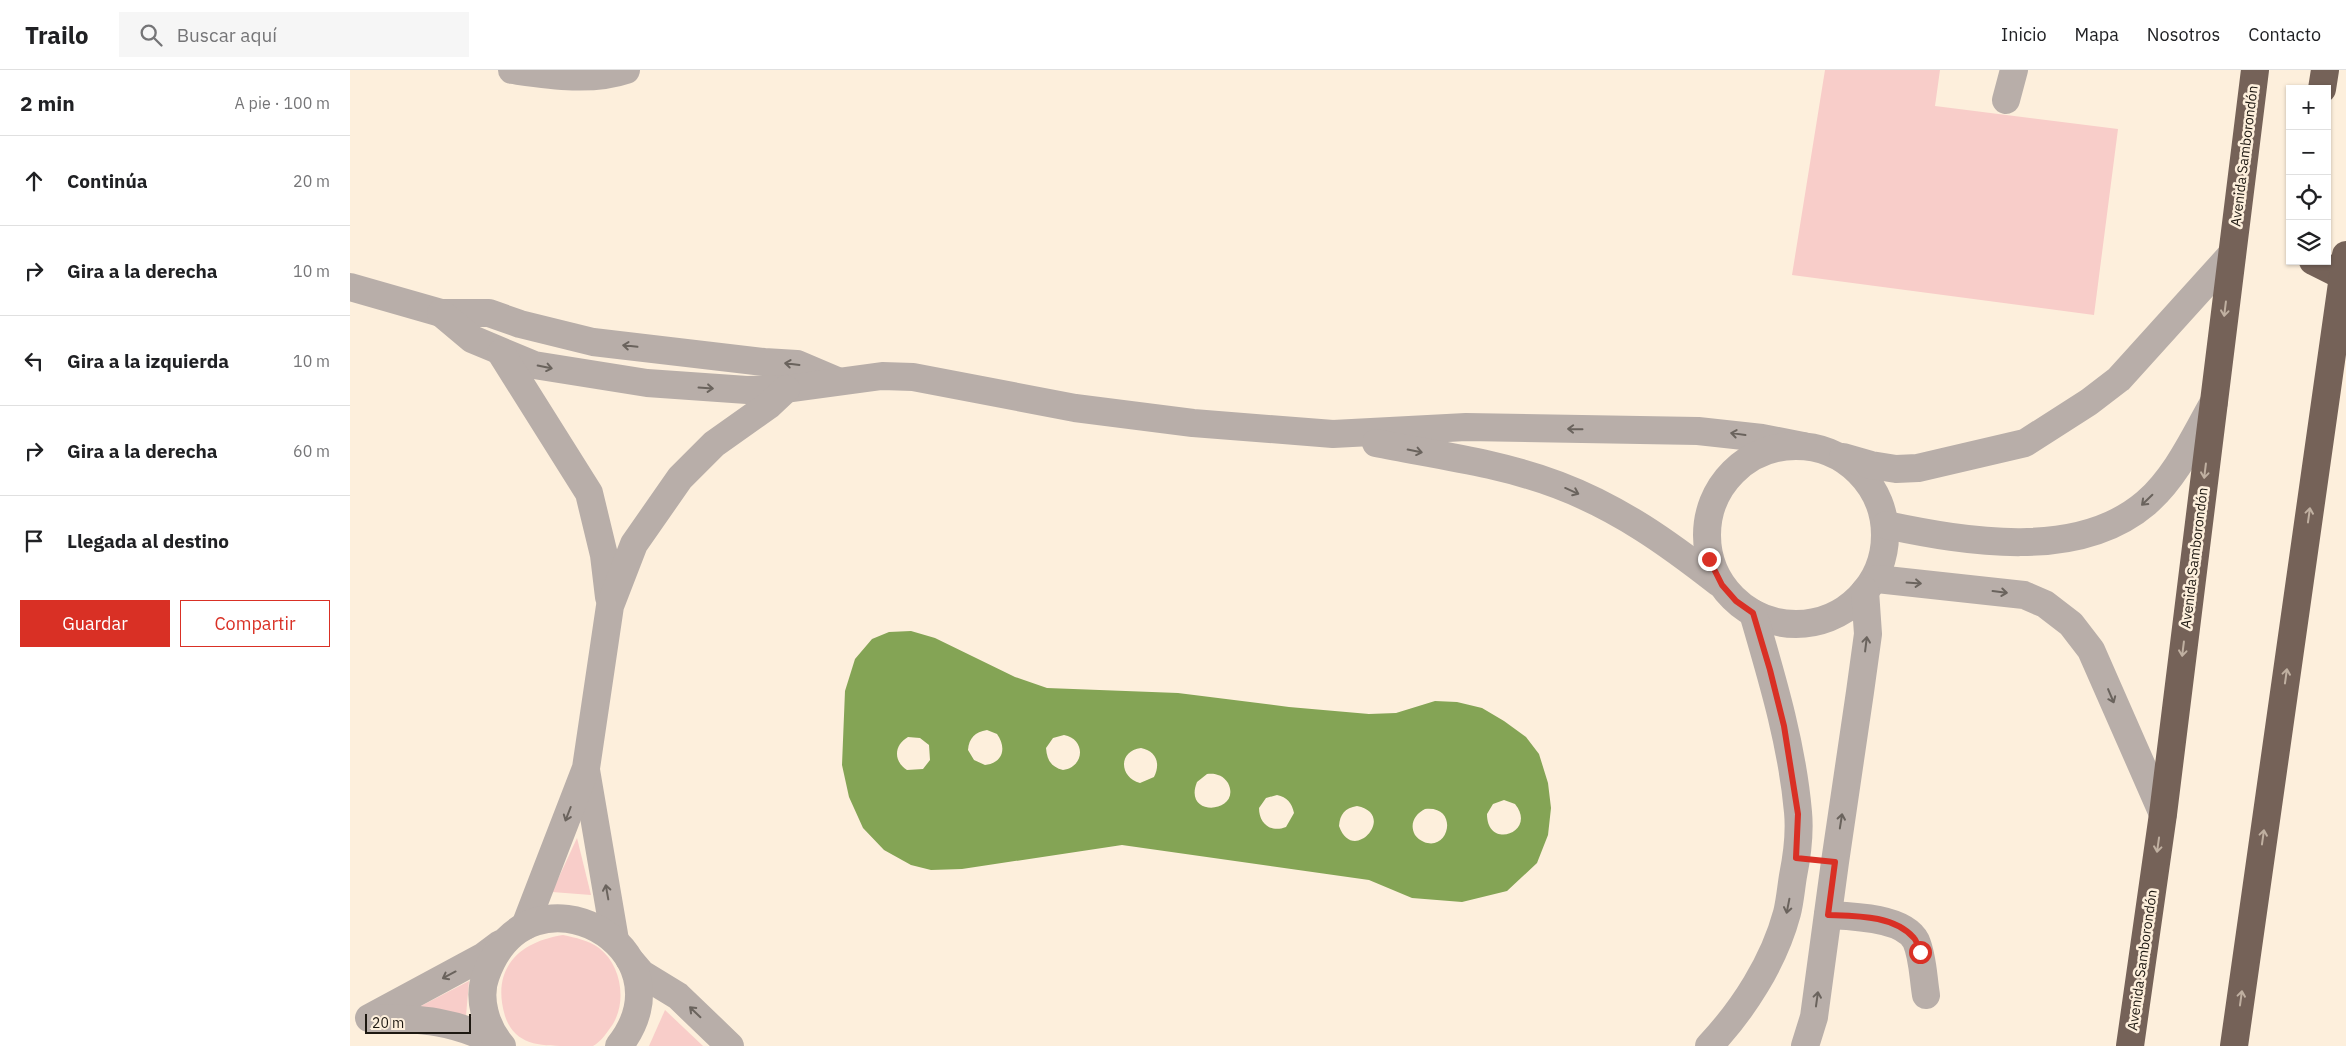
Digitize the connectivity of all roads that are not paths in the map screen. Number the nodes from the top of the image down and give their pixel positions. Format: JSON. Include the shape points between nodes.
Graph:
{"nodes":[{"id":1,"x":512,"y":70,"type":"edge"},
{"id":2,"x":626,"y":70,"type":"edge"},
{"id":3,"x":2014,"y":70,"type":"edge"},
{"id":4,"x":2255,"y":70,"type":"edge"},
{"id":5,"x":2325,"y":70,"type":"edge"},
{"id":6,"x":2323,"y":85,"type":"edge"},
{"id":7,"x":2006,"y":100,"type":"dead end"},
{"id":8,"x":2232,"y":254,"type":"junction"},
{"id":9,"x":2331,"y":264,"type":"edge"},
{"id":10,"x":2345,"y":266,"type":"edge"},
{"id":11,"x":350,"y":287,"type":"edge"},
{"id":12,"x":441,"y":314,"type":"junction"},
{"id":13,"x":501,"y":353,"type":"junction"},
{"id":14,"x":837,"y":381,"type":"junction"},
{"id":15,"x":786,"y":389,"type":"junction"},
{"id":16,"x":2214,"y":402,"type":"junction"},
{"id":17,"x":1333,"y":434,"type":"junction"},
{"id":18,"x":1815,"y":449,"type":"junction"},
{"id":19,"x":1886,"y":525,"type":"junction"},
{"id":20,"x":1722,"y":585,"type":"junction"},
{"id":21,"x":1871,"y":585,"type":"junction"},
{"id":22,"x":610,"y":606,"type":"junction"},
{"id":23,"x":1753,"y":613,"type":"junction"},
{"id":24,"x":586,"y":768,"type":"junction"},
{"id":25,"x":2162,"y":814,"type":"junction"},
{"id":26,"x":1796,"y":858,"type":"junction"},
{"id":27,"x":1835,"y":862,"type":"junction"},
{"id":28,"x":1828,"y":915,"type":"junction"},
{"id":29,"x":515,"y":934,"type":"junction"},
{"id":30,"x":622,"y":950,"type":"junction"},
{"id":31,"x":1926,"y":995,"type":"dead end"},
{"id":32,"x":359,"y":1020,"type":"edge"},
{"id":33,"x":501,"y":1045,"type":"edge"},
{"id":34,"x":619,"y":1046,"type":"edge"},
{"id":35,"x":730,"y":1046,"type":"edge"},
{"id":36,"x":1709,"y":1046,"type":"edge"},
{"id":37,"x":1805,"y":1046,"type":"edge"},
{"id":38,"x":2130,"y":1046,"type":"edge"},
{"id":39,"x":2234,"y":1046,"type":"edge"}],
"edges":[{"from":1,"to":2,"type":"street","via":[[560,76]]},
{"from":3,"to":7,"type":"street"},
{"from":4,"to":8,"type":"highway","name":"Avenida Samborondón"},
{"from":5,"to":6,"type":"highway"},
{"from":8,"to":16,"type":"highway","name":"Avenida Samborondón","one_way":true},
{"from":8,"to":18,"type":"street","via":[[2119,379],[2025,443],[1918,468],[1871,465]]},
{"from":9,"to":10,"type":"highway"},
{"from":39,"to":10,"type":"highway","one_way":true},
{"from":11,"to":12,"type":"street"},
{"from":12,"to":13,"type":"street","via":[[472,339]]},
{"from":14,"to":12,"type":"street","one_way":true,"via":[[797,364],[592,342],[489,314]]},
{"from":13,"to":15,"type":"street","one_way":true,"via":[[534,365],[646,383],[747,390]]},
{"from":13,"to":22,"type":"street","via":[[589,493],[604,555]]},
{"from":14,"to":15,"type":"street"},
{"from":14,"to":17,"type":"street","via":[[882,376],[913,377],[1076,408],[1193,424]]},
{"from":15,"to":22,"type":"street","via":[[714,444],[680,478],[634,544]]},
{"from":16,"to":19,"type":"street","one_way":true,"via":[[2176,469],[2146,502],[2115,524],[2073,538],[2016,542],[1945,538]]},
{"from":16,"to":25,"type":"highway","name":"Avenida Samborondón","one_way":true},
{"from":18,"to":17,"type":"street","one_way":true,"via":[[1698,430],[1466,427]]},
{"from":17,"to":20,"type":"street","one_way":true,"via":[[1501,468],[1557,484],[1610,508],[1666,541]]},
{"from":18,"to":19,"type":"street","via":[[1852,466],[1871,487]]},
{"from":18,"to":20,"type":"street","via":[[1774,448],[1748,460],[1726,478],[1712,503],[1706,531],[1709,559]]},
{"from":19,"to":21,"type":"street","via":[[1884,544]]},
{"from":20,"to":23,"type":"street"},
{"from":21,"to":23,"type":"street","via":[[1847,608],[1825,619],[1801,624],[1777,622]]},
{"from":21,"to":25,"type":"street","one_way":true,"via":[[2024,595],[2046,604],[2071,624],[2091,650]]},
{"from":27,"to":21,"type":"street","one_way":true,"via":[[1868,634]]},
{"from":22,"to":24,"type":"street"},
{"from":23,"to":26,"type":"street","via":[[1784,726],[1798,814]]},
{"from":24,"to":29,"type":"street","one_way":true},
{"from":30,"to":24,"type":"street","one_way":true},
{"from":25,"to":38,"type":"highway","name":"Avenida Samborondón","one_way":true},
{"from":26,"to":27,"type":"street"},
{"from":26,"to":36,"type":"street","one_way":true,"via":[[1787,913],[1772,954],[1751,991]]},
{"from":27,"to":28,"type":"street"},
{"from":28,"to":31,"type":"street","via":[[1858,916],[1893,923],[1915,938]]},
{"from":37,"to":28,"type":"street","one_way":true,"via":[[1814,1017]]},
{"from":29,"to":30,"type":"street","via":[[548,919],[572,919],[596,926]]},
{"from":29,"to":32,"type":"street","one_way":true,"via":[[484,956]]},
{"from":29,"to":33,"type":"street","via":[[492,959],[484,981],[483,1003],[488,1025]]},
{"from":30,"to":34,"type":"street","via":[[638,984],[637,1010],[628,1034]]},
{"from":35,"to":30,"type":"street","one_way":true,"via":[[678,996],[642,974]]},
{"from":32,"to":33,"type":"street","via":[[415,1018],[457,1026]]}]}
